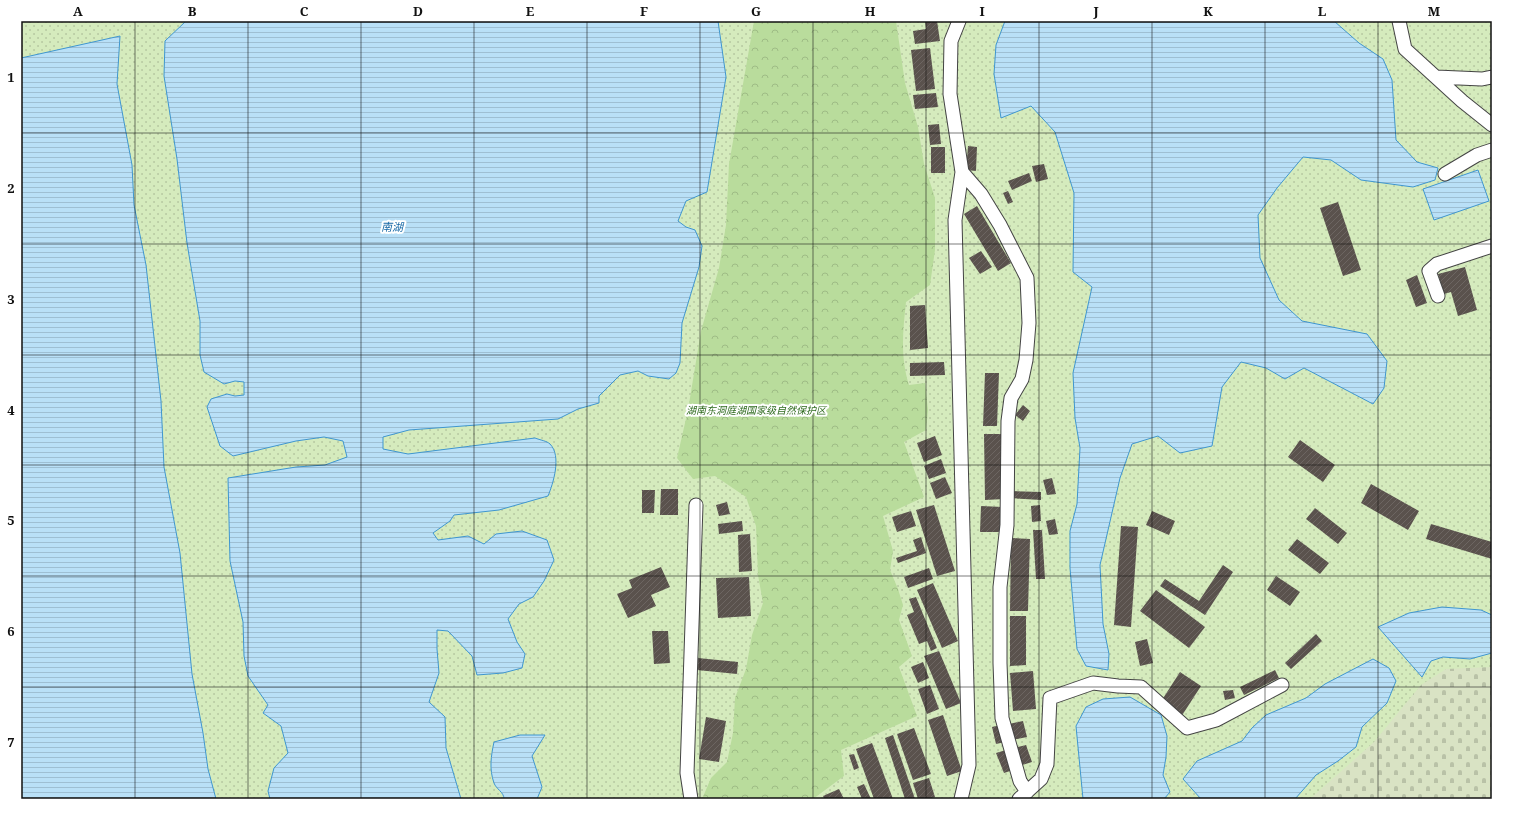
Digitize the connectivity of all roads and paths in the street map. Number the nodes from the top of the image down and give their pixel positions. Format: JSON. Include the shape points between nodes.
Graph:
{"nodes":[{"id":1,"x":959,"y":21,"type":"edge"},
{"id":2,"x":1399,"y":21,"type":"edge"},
{"id":3,"x":1436,"y":77,"type":"junction"},
{"id":4,"x":1492,"y":77,"type":"edge"},
{"id":5,"x":1492,"y":125,"type":"edge"},
{"id":6,"x":1492,"y":150,"type":"edge"},
{"id":7,"x":962,"y":172,"type":"junction"},
{"id":8,"x":1445,"y":174,"type":"dead end"},
{"id":9,"x":1492,"y":246,"type":"edge"},
{"id":10,"x":1438,"y":296,"type":"dead end"},
{"id":11,"x":696,"y":505,"type":"dead end"},
{"id":12,"x":1282,"y":685,"type":"dead end"},
{"id":13,"x":1023,"y":795,"type":"edge"},
{"id":14,"x":691,"y":799,"type":"edge"},
{"id":15,"x":961,"y":799,"type":"edge"}],
"edges":[{"from":1,"to":7,"type":"street","via":[[951,41],[950,94]]},
{"from":2,"to":3,"type":"street","via":[[1405,49]]},
{"from":3,"to":4,"type":"street"},
{"from":3,"to":5,"type":"street"},
{"from":6,"to":8,"type":"street","via":[[1477,155]]},
{"from":7,"to":13,"type":"street","via":[[981,194],[1028,278],[1029,323],[1026,360],[1022,379],[1010,398],[1007,525],[1000,587],[1002,718]]},
{"from":7,"to":15,"type":"street","via":[[955,220],[969,766]]},
{"from":9,"to":10,"type":"street","via":[[1437,264],[1429,271]]},
{"from":11,"to":14,"type":"street","via":[[687,772]]},
{"from":12,"to":13,"type":"street","via":[[1216,720],[1187,728],[1141,687],[1093,683],[1050,698],[1047,764],[1042,779]]}]}
